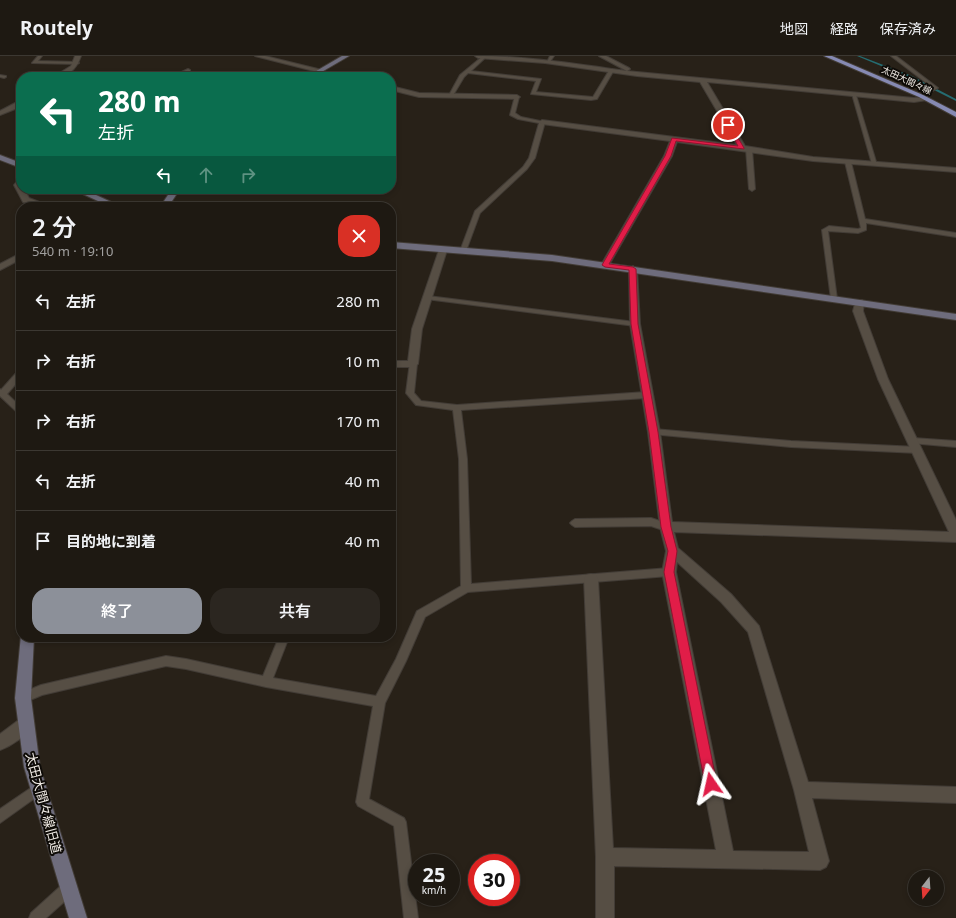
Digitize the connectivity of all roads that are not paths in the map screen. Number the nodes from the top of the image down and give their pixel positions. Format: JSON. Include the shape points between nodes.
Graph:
{"nodes":[{"id":1,"x":40,"y":56,"type":"edge"},
{"id":2,"x":258,"y":56,"type":"edge"},
{"id":3,"x":346,"y":56,"type":"edge"},
{"id":4,"x":481,"y":56,"type":"edge"},
{"id":5,"x":602,"y":56,"type":"edge"},
{"id":6,"x":827,"y":56,"type":"edge"},
{"id":7,"x":841,"y":56,"type":"edge"},
{"id":8,"x":893,"y":56,"type":"edge"},
{"id":9,"x":78,"y":59,"type":"edge"},
{"id":10,"x":550,"y":59,"type":"edge"},
{"id":11,"x":612,"y":70,"type":"junction"},
{"id":12,"x":319,"y":71,"type":"junction"},
{"id":13,"x":65,"y":72,"type":"edge"},
{"id":14,"x":322,"y":72,"type":"edge"},
{"id":15,"x":468,"y":72,"type":"junction"},
{"id":16,"x":637,"y":74,"type":"junction"},
{"id":17,"x":703,"y":81,"type":"junction"},
{"id":18,"x":396,"y":89,"type":"edge"},
{"id":19,"x":854,"y":95,"type":"junction"},
{"id":20,"x":450,"y":96,"type":"junction"},
{"id":21,"x":926,"y":96,"type":"junction"},
{"id":22,"x":517,"y":97,"type":"joint"},
{"id":23,"x":16,"y":106,"type":"edge"},
{"id":24,"x":956,"y":108,"type":"edge"},
{"id":25,"x":0,"y":113,"type":"edge"},
{"id":26,"x":956,"y":116,"type":"edge"},
{"id":27,"x":542,"y":122,"type":"junction"},
{"id":28,"x":674,"y":140,"type":"junction"},
{"id":29,"x":745,"y":148,"type":"junction"},
{"id":30,"x":0,"y":157,"type":"edge"},
{"id":31,"x":848,"y":162,"type":"junction"},
{"id":32,"x":16,"y":163,"type":"edge"},
{"id":33,"x":875,"y":164,"type":"junction"},
{"id":34,"x":956,"y":170,"type":"edge"},
{"id":35,"x":752,"y":188,"type":"dead end"},
{"id":36,"x":23,"y":194,"type":"edge"},
{"id":37,"x":88,"y":194,"type":"edge"},
{"id":38,"x":32,"y":202,"type":"edge"},
{"id":39,"x":106,"y":202,"type":"edge"},
{"id":40,"x":862,"y":221,"type":"junction"},
{"id":41,"x":956,"y":235,"type":"edge"},
{"id":42,"x":396,"y":245,"type":"edge"},
{"id":43,"x":443,"y":250,"type":"junction"},
{"id":44,"x":463,"y":251,"type":"junction"},
{"id":45,"x":16,"y":258,"type":"edge"},
{"id":46,"x":5,"y":263,"type":"edge"},
{"id":47,"x":605,"y":265,"type":"junction"},
{"id":48,"x":0,"y":267,"type":"edge"},
{"id":49,"x":633,"y":269,"type":"junction"},
{"id":50,"x":428,"y":298,"type":"junction"},
{"id":51,"x":834,"y":299,"type":"junction"},
{"id":52,"x":858,"y":302,"type":"junction"},
{"id":53,"x":956,"y":317,"type":"edge"},
{"id":54,"x":635,"y":324,"type":"junction"},
{"id":55,"x":396,"y":364,"type":"edge"},
{"id":56,"x":414,"y":364,"type":"junction"},
{"id":57,"x":16,"y":378,"type":"edge"},
{"id":58,"x":1,"y":393,"type":"edge"},
{"id":59,"x":646,"y":395,"type":"junction"},
{"id":60,"x":16,"y":406,"type":"edge"},
{"id":61,"x":457,"y":408,"type":"junction"},
{"id":62,"x":654,"y":432,"type":"junction"},
{"id":63,"x":956,"y":444,"type":"edge"},
{"id":64,"x":915,"y":446,"type":"junction"},
{"id":65,"x":575,"y":523,"type":"dead end"},
{"id":66,"x":666,"y":527,"type":"junction"},
{"id":67,"x":956,"y":533,"type":"edge"},
{"id":68,"x":956,"y":537,"type":"edge"},
{"id":69,"x":672,"y":551,"type":"junction"},
{"id":70,"x":669,"y":572,"type":"junction"},
{"id":71,"x":591,"y":579,"type":"junction"},
{"id":72,"x":466,"y":588,"type":"junction"},
{"id":73,"x":27,"y":642,"type":"edge"},
{"id":74,"x":282,"y":642,"type":"edge"},
{"id":75,"x":266,"y":682,"type":"junction"},
{"id":76,"x":23,"y":698,"type":"junction"},
{"id":77,"x":379,"y":702,"type":"junction"},
{"id":78,"x":25,"y":724,"type":"junction"},
{"id":79,"x":0,"y":743,"type":"edge"},
{"id":80,"x":38,"y":789,"type":"junction"},
{"id":81,"x":802,"y":790,"type":"junction"},
{"id":82,"x":956,"y":795,"type":"edge"},
{"id":83,"x":0,"y":816,"type":"edge"},
{"id":84,"x":605,"y":857,"type":"junction"},
{"id":85,"x":726,"y":859,"type":"junction"},
{"id":86,"x":69,"y":888,"type":"junction"},
{"id":87,"x":36,"y":918,"type":"edge"},
{"id":88,"x":78,"y":918,"type":"edge"},
{"id":89,"x":411,"y":918,"type":"edge"},
{"id":90,"x":605,"y":918,"type":"edge"}],
"edges":[{"from":1,"to":9,"type":"lane","via":[[34,62]]},
{"from":2,"to":12,"type":"street"},
{"from":3,"to":12,"type":"street"},
{"from":4,"to":10,"type":"street"},
{"from":4,"to":15,"type":"lane"},
{"from":5,"to":16,"type":"street"},
{"from":6,"to":21,"type":"main road","name":"太田大間々線"},
{"from":7,"to":21,"type":"main road","name":"太田大間々線","via":[[885,73]]},
{"from":8,"to":21,"type":"lane","via":[[936,88]]},
{"from":9,"to":13,"type":"street","via":[[74,67]]},
{"from":10,"to":11,"type":"street"},
{"from":11,"to":15,"type":"lane","via":[[595,98],[591,99],[533,93],[539,80]]},
{"from":11,"to":16,"type":"street"},
{"from":12,"to":14,"type":"street"},
{"from":15,"to":20,"type":"lane","via":[[462,76]]},
{"from":16,"to":17,"type":"street"},
{"from":17,"to":19,"type":"street"},
{"from":17,"to":29,"type":"street"},
{"from":18,"to":20,"type":"street","via":[[419,95]]},
{"from":19,"to":21,"type":"street","via":[[914,100]]},
{"from":19,"to":33,"type":"lane"},
{"from":20,"to":22,"type":"street"},
{"from":21,"to":24,"type":"main road","name":"太田大間々線"},
{"from":21,"to":26,"type":"main road","name":"太田大間々線"},
{"from":22,"to":27,"type":"lane","via":[[512,114]]},
{"from":23,"to":25,"type":"street"},
{"from":27,"to":28,"type":"street"},
{"from":27,"to":44,"type":"lane","via":[[532,158],[525,168],[477,212]]},
{"from":28,"to":29,"type":"street"},
{"from":28,"to":47,"type":"street","via":[[668,156]]},
{"from":29,"to":31,"type":"street"},
{"from":29,"to":35,"type":"lane"},
{"from":30,"to":32,"type":"street"},
{"from":31,"to":33,"type":"street"},
{"from":31,"to":40,"type":"lane"},
{"from":33,"to":34,"type":"street"},
{"from":36,"to":38,"type":"street","via":[[26,200]]},
{"from":37,"to":39,"type":"street"},
{"from":40,"to":41,"type":"lane"},
{"from":40,"to":51,"type":"lane","via":[[864,229],[858,231],[829,228],[825,230]]},
{"from":42,"to":43,"type":"street"},
{"from":43,"to":44,"type":"street"},
{"from":43,"to":50,"type":"street"},
{"from":44,"to":47,"type":"street","via":[[520,254]]},
{"from":45,"to":46,"type":"street"},
{"from":46,"to":48,"type":"street"},
{"from":47,"to":49,"type":"street"},
{"from":49,"to":51,"type":"street"},
{"from":49,"to":54,"type":"street"},
{"from":50,"to":54,"type":"lane"},
{"from":50,"to":56,"type":"street","via":[[417,329]]},
{"from":51,"to":52,"type":"street"},
{"from":52,"to":53,"type":"street"},
{"from":52,"to":64,"type":"street","via":[[858,311],[883,379]]},
{"from":54,"to":59,"type":"street"},
{"from":55,"to":56,"type":"street"},
{"from":56,"to":61,"type":"lane","via":[[410,393],[419,403]]},
{"from":57,"to":58,"type":"lane"},
{"from":58,"to":60,"type":"lane"},
{"from":59,"to":61,"type":"lane"},
{"from":59,"to":62,"type":"street"},
{"from":61,"to":72,"type":"lane","via":[[463,459]]},
{"from":62,"to":64,"type":"lane","via":[[791,444]]},
{"from":62,"to":66,"type":"street"},
{"from":63,"to":64,"type":"lane"},
{"from":64,"to":67,"type":"street"},
{"from":65,"to":66,"type":"lane","via":[[651,522]]},
{"from":66,"to":68,"type":"street"},
{"from":66,"to":69,"type":"street"},
{"from":69,"to":70,"type":"street"},
{"from":69,"to":81,"type":"street","via":[[744,617],[754,630]]},
{"from":70,"to":71,"type":"lane"},
{"from":70,"to":85,"type":"street"},
{"from":71,"to":72,"type":"lane"},
{"from":71,"to":84,"type":"street"},
{"from":72,"to":77,"type":"lane","via":[[421,614],[401,661]]},
{"from":73,"to":76,"type":"street","name":"太田大間々線旧道"},
{"from":74,"to":75,"type":"lane"},
{"from":75,"to":76,"type":"lane","via":[[166,661],[41,690]]},
{"from":75,"to":77,"type":"lane"},
{"from":76,"to":78,"type":"street","name":"太田大間々線旧道"},
{"from":77,"to":89,"type":"lane","via":[[362,802],[400,822]]},
{"from":78,"to":79,"type":"street"},
{"from":78,"to":80,"type":"street","name":"太田大間々線旧道"},
{"from":80,"to":83,"type":"lane"},
{"from":80,"to":86,"type":"street","name":"太田大間々線旧道"},
{"from":81,"to":82,"type":"street"},
{"from":81,"to":85,"type":"street","via":[[820,861]]},
{"from":84,"to":85,"type":"street"},
{"from":84,"to":90,"type":"street"},
{"from":86,"to":87,"type":"lane"},
{"from":86,"to":88,"type":"street","name":"太田大間々線旧道"}]}
